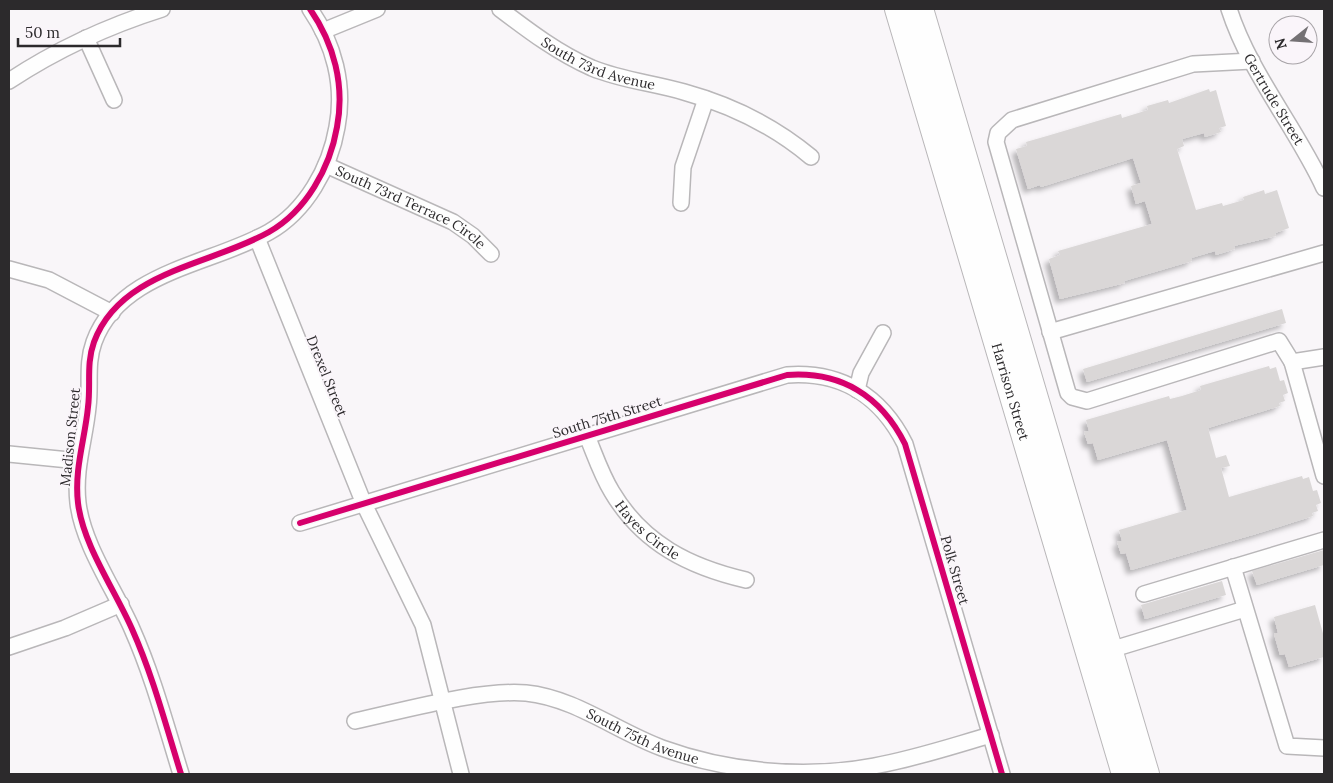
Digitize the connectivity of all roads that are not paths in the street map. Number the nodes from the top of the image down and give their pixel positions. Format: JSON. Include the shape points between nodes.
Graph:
{"nodes":[{"id":1,"x":162,"y":9,"type":"edge"},
{"id":2,"x":310,"y":9,"type":"edge"},
{"id":3,"x":377,"y":9,"type":"edge"},
{"id":4,"x":500,"y":9,"type":"edge"},
{"id":5,"x":897,"y":9,"type":"edge"},
{"id":6,"x":920,"y":9,"type":"edge"},
{"id":7,"x":1229,"y":9,"type":"edge"},
{"id":8,"x":323,"y":31,"type":"junction"},
{"id":9,"x":86,"y":38,"type":"junction"},
{"id":10,"x":1252,"y":61,"type":"junction"},
{"id":11,"x":9,"y":81,"type":"edge"},
{"id":12,"x":706,"y":99,"type":"junction"},
{"id":13,"x":114,"y":100,"type":"dead end"},
{"id":14,"x":811,"y":157,"type":"dead end"},
{"id":15,"x":326,"y":164,"type":"junction"},
{"id":16,"x":1322,"y":179,"type":"edge"},
{"id":17,"x":681,"y":203,"type":"dead end"},
{"id":18,"x":257,"y":238,"type":"junction"},
{"id":19,"x":1324,"y":253,"type":"edge"},
{"id":20,"x":491,"y":254,"type":"dead end"},
{"id":21,"x":9,"y":270,"type":"edge"},
{"id":22,"x":112,"y":313,"type":"junction"},
{"id":23,"x":1050,"y":332,"type":"junction"},
{"id":24,"x":883,"y":334,"type":"dead end"},
{"id":25,"x":1324,"y":357,"type":"edge"},
{"id":26,"x":1292,"y":362,"type":"junction"},
{"id":27,"x":857,"y":390,"type":"junction"},
{"id":28,"x":587,"y":436,"type":"junction"},
{"id":29,"x":9,"y":454,"type":"edge"},
{"id":30,"x":79,"y":460,"type":"junction"},
{"id":31,"x":1324,"y":476,"type":"edge"},
{"id":32,"x":364,"y":504,"type":"junction"},
{"id":33,"x":300,"y":523,"type":"dead end"},
{"id":34,"x":1324,"y":540,"type":"edge"},
{"id":35,"x":1233,"y":567,"type":"junction"},
{"id":36,"x":746,"y":580,"type":"dead end"},
{"id":37,"x":1144,"y":594,"type":"dead end"},
{"id":38,"x":121,"y":604,"type":"junction"},
{"id":39,"x":1245,"y":609,"type":"junction"},
{"id":40,"x":9,"y":647,"type":"edge"},
{"id":41,"x":1110,"y":650,"type":"junction"},
{"id":42,"x":443,"y":703,"type":"junction"},
{"id":43,"x":355,"y":721,"type":"dead end"},
{"id":44,"x":991,"y":734,"type":"junction"},
{"id":45,"x":1324,"y":748,"type":"edge"},
{"id":46,"x":713,"y":769,"type":"edge"},
{"id":47,"x":181,"y":774,"type":"edge"},
{"id":48,"x":461,"y":774,"type":"edge"},
{"id":49,"x":1002,"y":774,"type":"edge"},
{"id":50,"x":1124,"y":774,"type":"edge"},
{"id":51,"x":1147,"y":774,"type":"edge"}],
"edges":[{"from":1,"to":9,"type":"street"},
{"from":2,"to":8,"type":"street"},
{"from":3,"to":8,"type":"street"},
{"from":4,"to":12,"type":"street","name":"South 73rd Avenue","via":[[543,42],[593,68]]},
{"from":5,"to":50,"type":"main road","name":"Harrison Street"},
{"from":6,"to":41,"type":"main road","name":"Harrison Street"},
{"from":7,"to":10,"type":"street","name":"Gertrude Street"},
{"from":8,"to":15,"type":"street","via":[[336,66],[340,98],[335,142]]},
{"from":9,"to":11,"type":"street"},
{"from":9,"to":13,"type":"street"},
{"from":10,"to":16,"type":"street","name":"Gertrude Street"},
{"from":10,"to":23,"type":"street","via":[[1193,64],[1012,120],[998,133],[996,142]]},
{"from":12,"to":14,"type":"street","name":"South 73rd Avenue","via":[[761,123],[788,138]]},
{"from":12,"to":17,"type":"street","via":[[683,167]]},
{"from":15,"to":18,"type":"street","via":[[299,207],[279,225]]},
{"from":15,"to":20,"type":"street","name":"South 73rd Terrace Circle","via":[[453,222]]},
{"from":18,"to":22,"type":"street","name":"Madison Street","via":[[147,284],[120,303]]},
{"from":18,"to":32,"type":"street","name":"Drexel Street"},
{"from":19,"to":23,"type":"street"},
{"from":21,"to":22,"type":"street","via":[[49,280]]},
{"from":22,"to":30,"type":"street","name":"Madison Street","via":[[100,330],[90,355],[89,406]]},
{"from":23,"to":26,"type":"street","via":[[1068,393],[1086,401],[1279,341]]},
{"from":24,"to":27,"type":"street","via":[[861,372]]},
{"from":25,"to":26,"type":"street"},
{"from":26,"to":31,"type":"street"},
{"from":27,"to":28,"type":"street","name":"South 75th Street","via":[[824,376],[787,375]]},
{"from":27,"to":44,"type":"street","name":"Polk Street","via":[[886,414],[905,444]]},
{"from":28,"to":32,"type":"street","name":"South 75th Street"},
{"from":28,"to":36,"type":"street","name":"Hayes Circle","via":[[612,492],[648,535],[692,564]]},
{"from":29,"to":30,"type":"street"},
{"from":30,"to":38,"type":"street","name":"Madison Street","via":[[76,478],[81,519],[88,540]]},
{"from":32,"to":33,"type":"street","name":"South 75th Street"},
{"from":32,"to":42,"type":"street","name":"Drexel Street","via":[[423,625]]},
{"from":34,"to":35,"type":"street"},
{"from":35,"to":37,"type":"street"},
{"from":35,"to":39,"type":"street"},
{"from":38,"to":40,"type":"street"},
{"from":38,"to":47,"type":"street","name":"Madison Street","via":[[153,681]]},
{"from":39,"to":41,"type":"street"},
{"from":39,"to":45,"type":"street","via":[[1287,746]]},
{"from":41,"to":51,"type":"main road","name":"Harrison Street"},
{"from":42,"to":43,"type":"street","name":"South 75th Avenue"},
{"from":42,"to":46,"type":"street","name":"South 75th Avenue","via":[[504,693],[544,696],[572,705]]},
{"from":42,"to":48,"type":"street","name":"Drexel Street"},
{"from":44,"to":46,"type":"street","name":"South 75th Avenue","via":[[898,761],[843,770]]},
{"from":44,"to":49,"type":"street","name":"Polk Street"}]}
